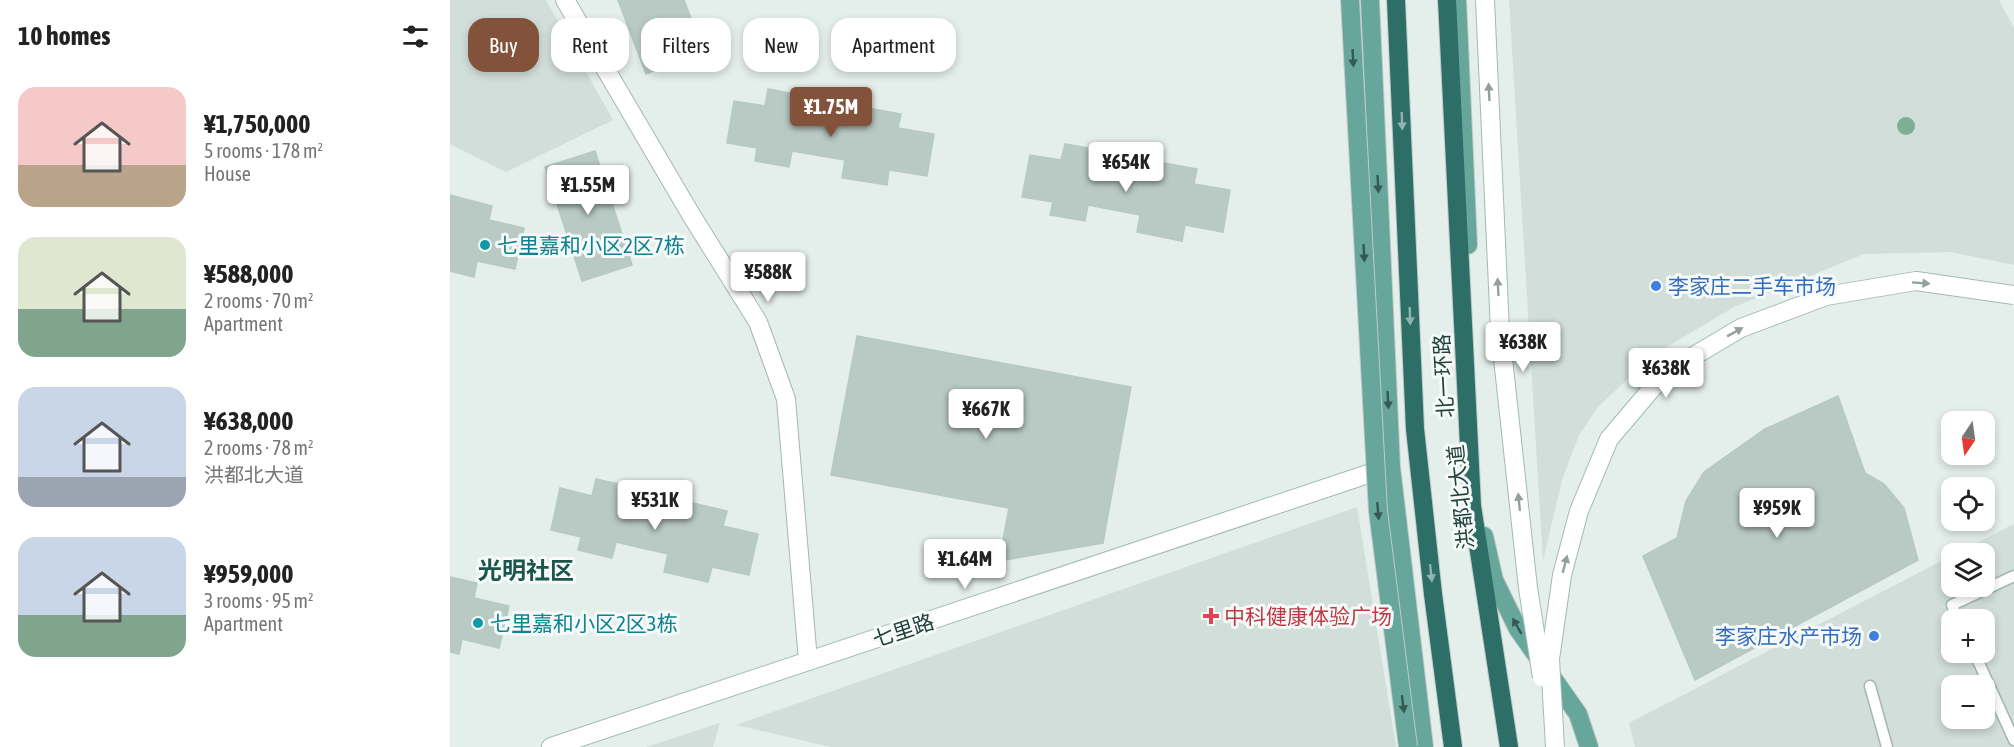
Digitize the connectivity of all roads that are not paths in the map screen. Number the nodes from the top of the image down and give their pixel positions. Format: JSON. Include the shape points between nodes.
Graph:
{"nodes":[{"id":1,"x":565,"y":0,"type":"edge"},
{"id":2,"x":1350,"y":0,"type":"edge"},
{"id":3,"x":1370,"y":0,"type":"edge"},
{"id":4,"x":1396,"y":0,"type":"edge"},
{"id":5,"x":1447,"y":0,"type":"edge"},
{"id":6,"x":1457,"y":0,"type":"edge"},
{"id":7,"x":1485,"y":0,"type":"edge"},
{"id":8,"x":2014,"y":295,"type":"edge"},
{"id":9,"x":1391,"y":467,"type":"junction"},
{"id":10,"x":2014,"y":576,"type":"edge"},
{"id":11,"x":1954,"y":609,"type":"edge"},
{"id":12,"x":808,"y":661,"type":"junction"},
{"id":13,"x":1979,"y":663,"type":"edge"},
{"id":14,"x":1870,"y":686,"type":"dead end"},
{"id":15,"x":2014,"y":740,"type":"edge"},
{"id":16,"x":551,"y":747,"type":"edge"},
{"id":17,"x":1408,"y":747,"type":"edge"},
{"id":18,"x":1424,"y":747,"type":"edge"},
{"id":19,"x":1453,"y":747,"type":"edge"},
{"id":20,"x":1509,"y":747,"type":"edge"},
{"id":21,"x":1554,"y":747,"type":"edge"},
{"id":22,"x":1589,"y":747,"type":"edge"},
{"id":23,"x":1887,"y":747,"type":"edge"}],
"edges":[{"from":1,"to":12,"type":"street","via":[[758,322],[786,399]]},
{"from":2,"to":17,"type":"main road","one_way":true,"bridge":true,"via":[[1378,511]]},
{"from":3,"to":9,"type":"main road","one_way":true},
{"from":4,"to":19,"type":"highway","name":"北一环路","one_way":true,"via":[[1415,429]]},
{"from":5,"to":20,"type":"highway","name":"北一环路","via":[[1472,506]]},
{"from":22,"to":6,"type":"main road","name":"洪都北大道","one_way":true,"via":[[1578,714],[1518,629],[1494,580],[1482,529]]},
{"from":21,"to":7,"type":"street","one_way":true,"bridge":true,"via":[[1528,588],[1500,331]]},
{"from":21,"to":8,"type":"street","one_way":true,"bridge":true,"via":[[1551,659],[1562,575],[1579,512],[1609,440],[1665,373],[1741,328],[1826,296],[1916,281]]},
{"from":9,"to":12,"type":"street","name":"七里路"},
{"from":9,"to":18,"type":"main road"},
{"from":10,"to":11,"type":"lane","via":[[1952,605]]},
{"from":12,"to":16,"type":"street","name":"七里路"},
{"from":13,"to":15,"type":"lane"},
{"from":14,"to":23,"type":"lane"}]}
